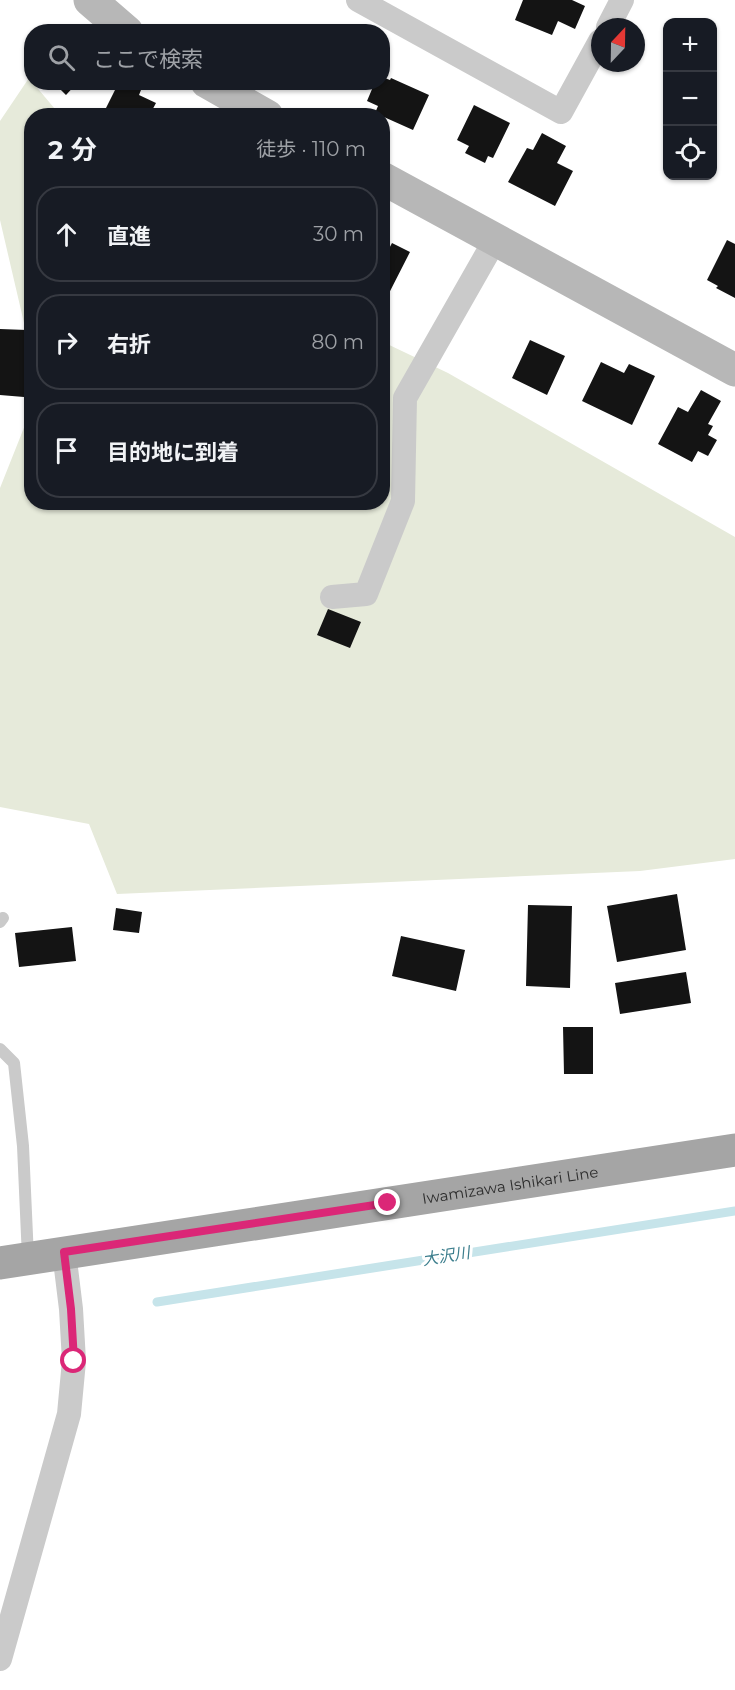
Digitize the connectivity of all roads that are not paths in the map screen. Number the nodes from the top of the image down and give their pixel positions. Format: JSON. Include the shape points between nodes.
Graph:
{"nodes":[{"id":1,"x":90,"y":0,"type":"edge"},
{"id":2,"x":358,"y":0,"type":"edge"},
{"id":3,"x":622,"y":0,"type":"edge"},
{"id":4,"x":613,"y":18,"type":"edge"},
{"id":5,"x":118,"y":24,"type":"edge"},
{"id":6,"x":591,"y":57,"type":"edge"},
{"id":7,"x":221,"y":90,"type":"edge"},
{"id":8,"x":253,"y":108,"type":"edge"},
{"id":9,"x":390,"y":182,"type":"edge"},
{"id":10,"x":495,"y":240,"type":"junction"},
{"id":11,"x":735,"y":370,"type":"edge"},
{"id":12,"x":332,"y":597,"type":"dead end"},
{"id":13,"x":0,"y":1049,"type":"edge"},
{"id":14,"x":735,"y":1150,"type":"edge"},
{"id":15,"x":64,"y":1252,"type":"junction"},
{"id":16,"x":14,"y":1261,"type":"edge"},
{"id":17,"x":0,"y":1659,"type":"edge"}],
"edges":[{"from":1,"to":5,"type":"street"},
{"from":2,"to":6,"type":"street","via":[[561,112]]},
{"from":3,"to":4,"type":"street"},
{"from":7,"to":8,"type":"street"},
{"from":9,"to":10,"type":"street"},
{"from":10,"to":11,"type":"street"},
{"from":10,"to":12,"type":"street","via":[[405,398],[403,501],[366,594]]},
{"from":13,"to":16,"type":"lane","via":[[14,1063],[23,1146]]},
{"from":14,"to":15,"type":"main road","name":"Iwamizawa Ishikari Line"},
{"from":15,"to":16,"type":"main road","name":"Iwamizawa Ishikari Line"},
{"from":15,"to":17,"type":"street","via":[[74,1361],[69,1414]]}]}
